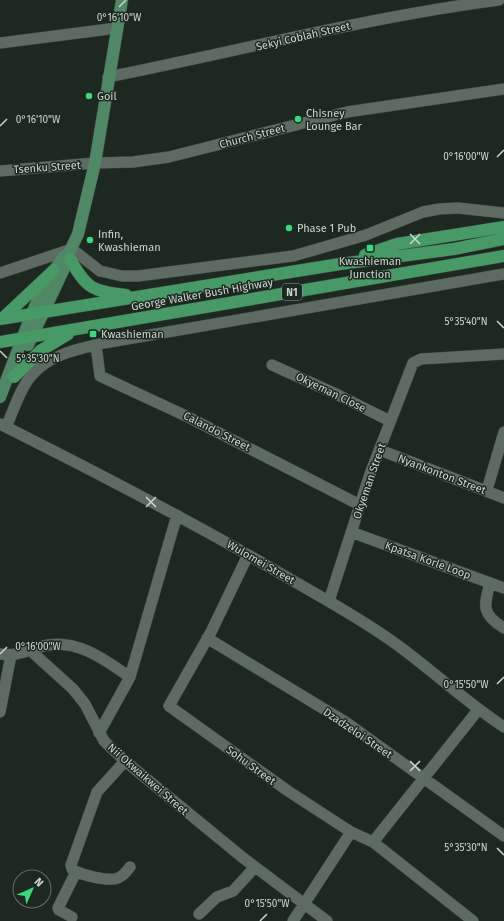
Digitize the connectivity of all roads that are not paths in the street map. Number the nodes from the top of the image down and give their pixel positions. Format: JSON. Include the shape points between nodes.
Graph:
{"nodes":[{"id":1,"x":122,"y":0,"type":"edge"},
{"id":2,"x":499,"y":0,"type":"edge"},
{"id":3,"x":117,"y":28,"type":"junction"},
{"id":4,"x":0,"y":43,"type":"edge"},
{"id":5,"x":108,"y":77,"type":"junction"},
{"id":6,"x":504,"y":89,"type":"edge"},
{"id":7,"x":95,"y":163,"type":"junction"},
{"id":8,"x":0,"y":171,"type":"edge"},
{"id":9,"x":504,"y":214,"type":"edge"},
{"id":10,"x":504,"y":227,"type":"edge"},
{"id":11,"x":504,"y":239,"type":"edge"},
{"id":12,"x":70,"y":254,"type":"junction"},
{"id":13,"x":504,"y":256,"type":"edge"},
{"id":14,"x":340,"y":264,"type":"junction"},
{"id":15,"x":54,"y":270,"type":"junction"},
{"id":16,"x":0,"y":273,"type":"edge"},
{"id":17,"x":504,"y":274,"type":"edge"},
{"id":18,"x":141,"y":297,"type":"junction"},
{"id":19,"x":37,"y":312,"type":"junction"},
{"id":20,"x":1,"y":319,"type":"edge"},
{"id":21,"x":80,"y":327,"type":"junction"},
{"id":22,"x":26,"y":338,"type":"junction"},
{"id":23,"x":0,"y":342,"type":"edge"},
{"id":24,"x":96,"y":345,"type":"junction"},
{"id":25,"x":504,"y":354,"type":"edge"},
{"id":26,"x":272,"y":365,"type":"dead end"},
{"id":27,"x":14,"y":377,"type":"junction"},
{"id":28,"x":0,"y":397,"type":"edge"},
{"id":29,"x":0,"y":403,"type":"edge"},
{"id":30,"x":390,"y":421,"type":"junction"},
{"id":31,"x":3,"y":426,"type":"edge"},
{"id":32,"x":504,"y":432,"type":"edge"},
{"id":33,"x":380,"y":450,"type":"junction"},
{"id":34,"x":487,"y":490,"type":"junction"},
{"id":35,"x":504,"y":498,"type":"edge"},
{"id":36,"x":360,"y":505,"type":"junction"},
{"id":37,"x":177,"y":514,"type":"junction"},
{"id":38,"x":351,"y":532,"type":"junction"},
{"id":39,"x":248,"y":555,"type":"junction"},
{"id":40,"x":490,"y":583,"type":"junction"},
{"id":41,"x":504,"y":588,"type":"edge"},
{"id":42,"x":329,"y":602,"type":"junction"},
{"id":43,"x":504,"y":628,"type":"edge"},
{"id":44,"x":207,"y":638,"type":"junction"},
{"id":45,"x":31,"y":651,"type":"junction"},
{"id":46,"x":5,"y":654,"type":"edge"},
{"id":47,"x":130,"y":676,"type":"junction"},
{"id":48,"x":478,"y":710,"type":"junction"},
{"id":49,"x":0,"y":712,"type":"edge"},
{"id":50,"x":504,"y":727,"type":"edge"},
{"id":51,"x":99,"y":733,"type":"junction"},
{"id":52,"x":125,"y":761,"type":"junction"},
{"id":53,"x":423,"y":777,"type":"junction"},
{"id":54,"x":351,"y":832,"type":"junction"},
{"id":55,"x":504,"y":836,"type":"edge"},
{"id":56,"x":373,"y":842,"type":"junction"},
{"id":57,"x":130,"y":867,"type":"dead end"},
{"id":58,"x":255,"y":867,"type":"junction"},
{"id":59,"x":76,"y":872,"type":"junction"},
{"id":60,"x":304,"y":904,"type":"junction"},
{"id":61,"x":199,"y":914,"type":"dead end"},
{"id":62,"x":72,"y":917,"type":"dead end"},
{"id":63,"x":293,"y":921,"type":"edge"},
{"id":64,"x":326,"y":921,"type":"edge"},
{"id":65,"x":473,"y":921,"type":"edge"}],
"edges":[{"from":1,"to":3,"type":"main road"},
{"from":2,"to":5,"type":"street","name":"Sekyi Coblah Street","via":[[437,8],[354,24]]},
{"from":3,"to":4,"type":"street"},
{"from":3,"to":5,"type":"main road"},
{"from":5,"to":7,"type":"main road"},
{"from":6,"to":7,"type":"street","name":"Church Street","via":[[346,112],[169,157],[133,162]]},
{"from":7,"to":8,"type":"street","name":"Tsenku Street"},
{"from":7,"to":12,"type":"main road","via":[[78,234]]},
{"from":9,"to":12,"type":"street","via":[[458,208],[439,209],[423,212],[366,235],[293,256],[138,276],[122,276],[100,271]]},
{"from":10,"to":14,"type":"highway","via":[[397,244]]},
{"from":11,"to":14,"type":"highway","name":"George Walker Bush Highway","number":"N1","via":[[454,249]]},
{"from":12,"to":15,"type":"main road","via":[[64,256]]},
{"from":12,"to":16,"type":"street"},
{"from":12,"to":18,"type":"highway","via":[[79,275],[97,291]]},
{"from":12,"to":19,"type":"main road"},
{"from":13,"to":21,"type":"highway","name":"George Walker Bush Highway","number":"N1"},
{"from":14,"to":18,"type":"highway","name":"George Walker Bush Highway","number":"N1"},
{"from":15,"to":19,"type":"main road"},
{"from":15,"to":20,"type":"highway"},
{"from":17,"to":24,"type":"street"},
{"from":18,"to":19,"type":"highway","name":"George Walker Bush Highway","number":"N1"},
{"from":19,"to":20,"type":"highway","name":"George Walker Bush Highway","number":"N1"},
{"from":19,"to":22,"type":"main road"},
{"from":21,"to":22,"type":"highway","name":"George Walker Bush Highway","number":"N1"},
{"from":21,"to":27,"type":"highway","via":[[40,350]]},
{"from":22,"to":23,"type":"highway","name":"George Walker Bush Highway","number":"N1"},
{"from":22,"to":27,"type":"main road"},
{"from":22,"to":28,"type":"main road"},
{"from":24,"to":31,"type":"street","via":[[57,356],[31,375]]},
{"from":24,"to":36,"type":"street","name":"Calando Street","via":[[100,376],[186,416]]},
{"from":25,"to":30,"type":"street","name":"Okyeman Street","via":[[421,359],[413,363]]},
{"from":26,"to":30,"type":"street","name":"Okyeman Close"},
{"from":27,"to":29,"type":"main road"},
{"from":30,"to":33,"type":"street","name":"Okyeman Street"},
{"from":31,"to":37,"type":"street","name":"Wulomei Street"},
{"from":32,"to":34,"type":"street"},
{"from":33,"to":34,"type":"street","name":"Nyankonton Street"},
{"from":33,"to":36,"type":"street","name":"Okyeman Street"},
{"from":34,"to":35,"type":"street","name":"Nyankonton Street"},
{"from":36,"to":38,"type":"street","name":"Okyeman Street"},
{"from":37,"to":39,"type":"street","name":"Wulomei Street"},
{"from":37,"to":47,"type":"street","name":"Nii Okwaikwei Street"},
{"from":38,"to":40,"type":"street","name":"Kpatsa Korle Loop"},
{"from":38,"to":42,"type":"street","name":"Okyeman Street"},
{"from":39,"to":42,"type":"street","name":"Wulomei Street"},
{"from":39,"to":44,"type":"street","name":"Sohu Street"},
{"from":40,"to":41,"type":"street","name":"Kpatsa Korle Loop"},
{"from":40,"to":43,"type":"street","via":[[484,605],[494,622]]},
{"from":42,"to":48,"type":"street","name":"Wulomei Street","via":[[396,644]]},
{"from":44,"to":53,"type":"street","name":"Dzadzeloi Street","via":[[347,723]]},
{"from":44,"to":54,"type":"street","name":"Sohu Street","via":[[169,706],[288,791]]},
{"from":45,"to":46,"type":"street"},
{"from":45,"to":47,"type":"street","via":[[48,645],[74,646],[94,653]]},
{"from":45,"to":51,"type":"street","via":[[74,688]]},
{"from":46,"to":49,"type":"street"},
{"from":47,"to":51,"type":"street","name":"Nii Okwaikwei Street"},
{"from":48,"to":50,"type":"street","name":"Wulomei Street"},
{"from":48,"to":53,"type":"street"},
{"from":51,"to":52,"type":"street","name":"Nii Okwaikwei Street"},
{"from":52,"to":58,"type":"street","name":"Nii Okwaikwei Street"},
{"from":52,"to":59,"type":"street","via":[[97,792],[71,865],[72,870]]},
{"from":53,"to":55,"type":"street","name":"Dzadzeloi Street"},
{"from":53,"to":56,"type":"street"},
{"from":54,"to":56,"type":"street","name":"Sohu Street"},
{"from":54,"to":60,"type":"street"},
{"from":56,"to":65,"type":"street","name":"Sohu Street"},
{"from":57,"to":59,"type":"street","via":[[118,878],[100,878]]},
{"from":58,"to":60,"type":"street","name":"Nii Okwaikwei Street"},
{"from":58,"to":61,"type":"street","via":[[233,891],[217,897]]},
{"from":59,"to":62,"type":"street","via":[[58,908]]},
{"from":60,"to":63,"type":"street"},
{"from":60,"to":64,"type":"street","name":"Nii Okwaikwei Street"}]}
